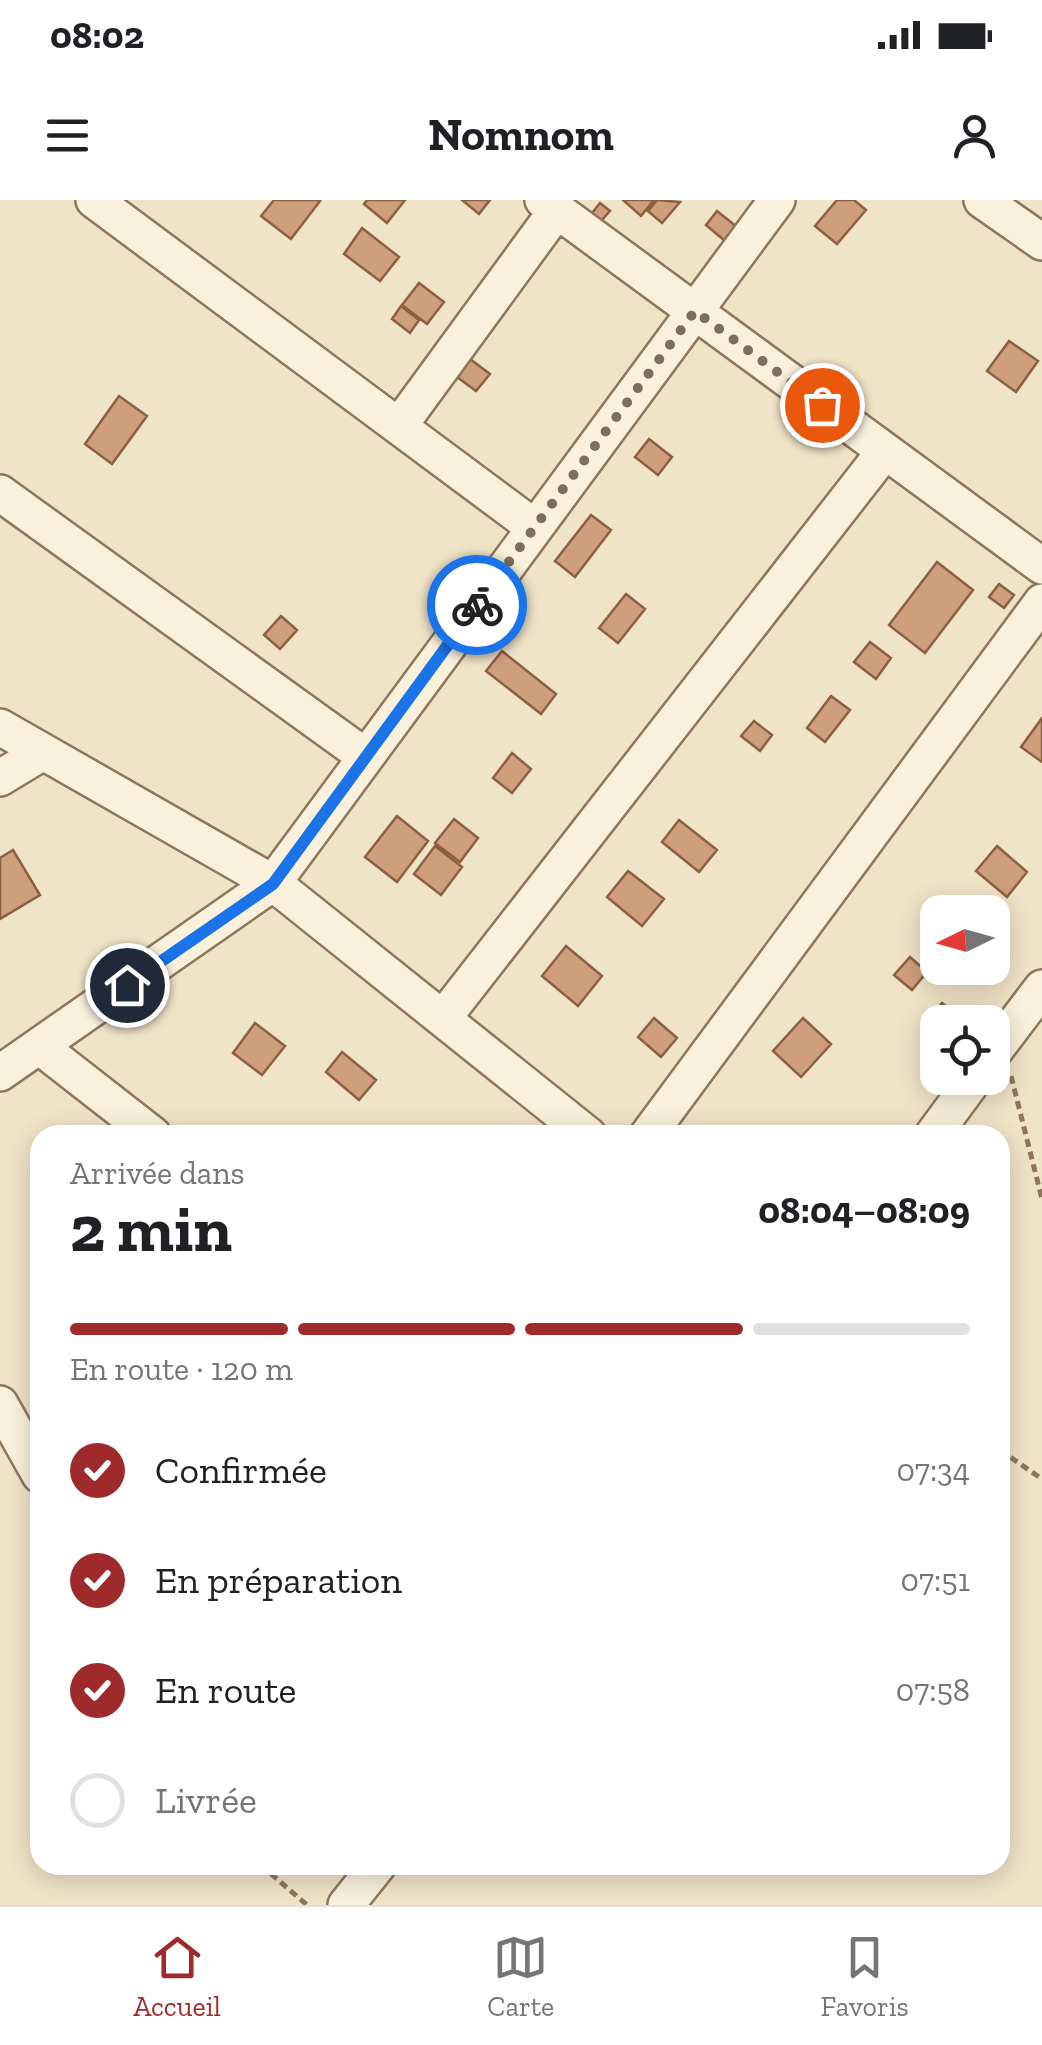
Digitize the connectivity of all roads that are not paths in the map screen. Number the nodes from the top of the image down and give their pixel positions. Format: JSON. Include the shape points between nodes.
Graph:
{"nodes":[{"id":1,"x":94,"y":200,"type":"edge"},
{"id":2,"x":777,"y":200,"type":"edge"},
{"id":3,"x":982,"y":200,"type":"edge"},
{"id":4,"x":550,"y":205,"type":"edge"},
{"id":5,"x":1042,"y":242,"type":"edge"},
{"id":6,"x":695,"y":311,"type":"junction"},
{"id":7,"x":399,"y":426,"type":"junction"},
{"id":8,"x":885,"y":451,"type":"junction"},
{"id":9,"x":0,"y":493,"type":"edge"},
{"id":10,"x":534,"y":527,"type":"junction"},
{"id":11,"x":1042,"y":566,"type":"edge"},
{"id":12,"x":1042,"y":602,"type":"edge"},
{"id":13,"x":0,"y":727,"type":"edge"},
{"id":14,"x":43,"y":752,"type":"junction"},
{"id":15,"x":366,"y":757,"type":"junction"},
{"id":16,"x":0,"y":778,"type":"edge"},
{"id":17,"x":273,"y":884,"type":"junction"},
{"id":18,"x":1042,"y":988,"type":"edge"},
{"id":19,"x":444,"y":1017,"type":"junction"},
{"id":20,"x":1010,"y":1031,"type":"edge"},
{"id":21,"x":39,"y":1046,"type":"junction"},
{"id":22,"x":0,"y":1073,"type":"edge"},
{"id":23,"x":962,"y":1095,"type":"edge"},
{"id":24,"x":140,"y":1125,"type":"edge"},
{"id":25,"x":576,"y":1125,"type":"edge"},
{"id":26,"x":655,"y":1125,"type":"edge"},
{"id":27,"x":940,"y":1125,"type":"edge"},
{"id":28,"x":0,"y":1404,"type":"edge"},
{"id":29,"x":30,"y":1457,"type":"edge"},
{"id":30,"x":370,"y":1875,"type":"edge"},
{"id":31,"x":346,"y":1905,"type":"edge"}],
"edges":[{"from":1,"to":7,"type":"street"},
{"from":2,"to":6,"type":"street"},
{"from":3,"to":5,"type":"street"},
{"from":4,"to":6,"type":"street"},
{"from":4,"to":7,"type":"street"},
{"from":6,"to":8,"type":"street"},
{"from":6,"to":10,"type":"street"},
{"from":7,"to":10,"type":"street"},
{"from":8,"to":11,"type":"street"},
{"from":8,"to":19,"type":"street"},
{"from":9,"to":15,"type":"street"},
{"from":10,"to":15,"type":"street"},
{"from":12,"to":26,"type":"street"},
{"from":13,"to":14,"type":"street"},
{"from":14,"to":16,"type":"street"},
{"from":14,"to":17,"type":"street"},
{"from":15,"to":17,"type":"street"},
{"from":17,"to":19,"type":"street"},
{"from":17,"to":21,"type":"street"},
{"from":18,"to":20,"type":"street"},
{"from":19,"to":25,"type":"street"},
{"from":21,"to":22,"type":"street"},
{"from":21,"to":24,"type":"street"},
{"from":23,"to":27,"type":"street"},
{"from":28,"to":29,"type":"street"},
{"from":30,"to":31,"type":"street"}]}
